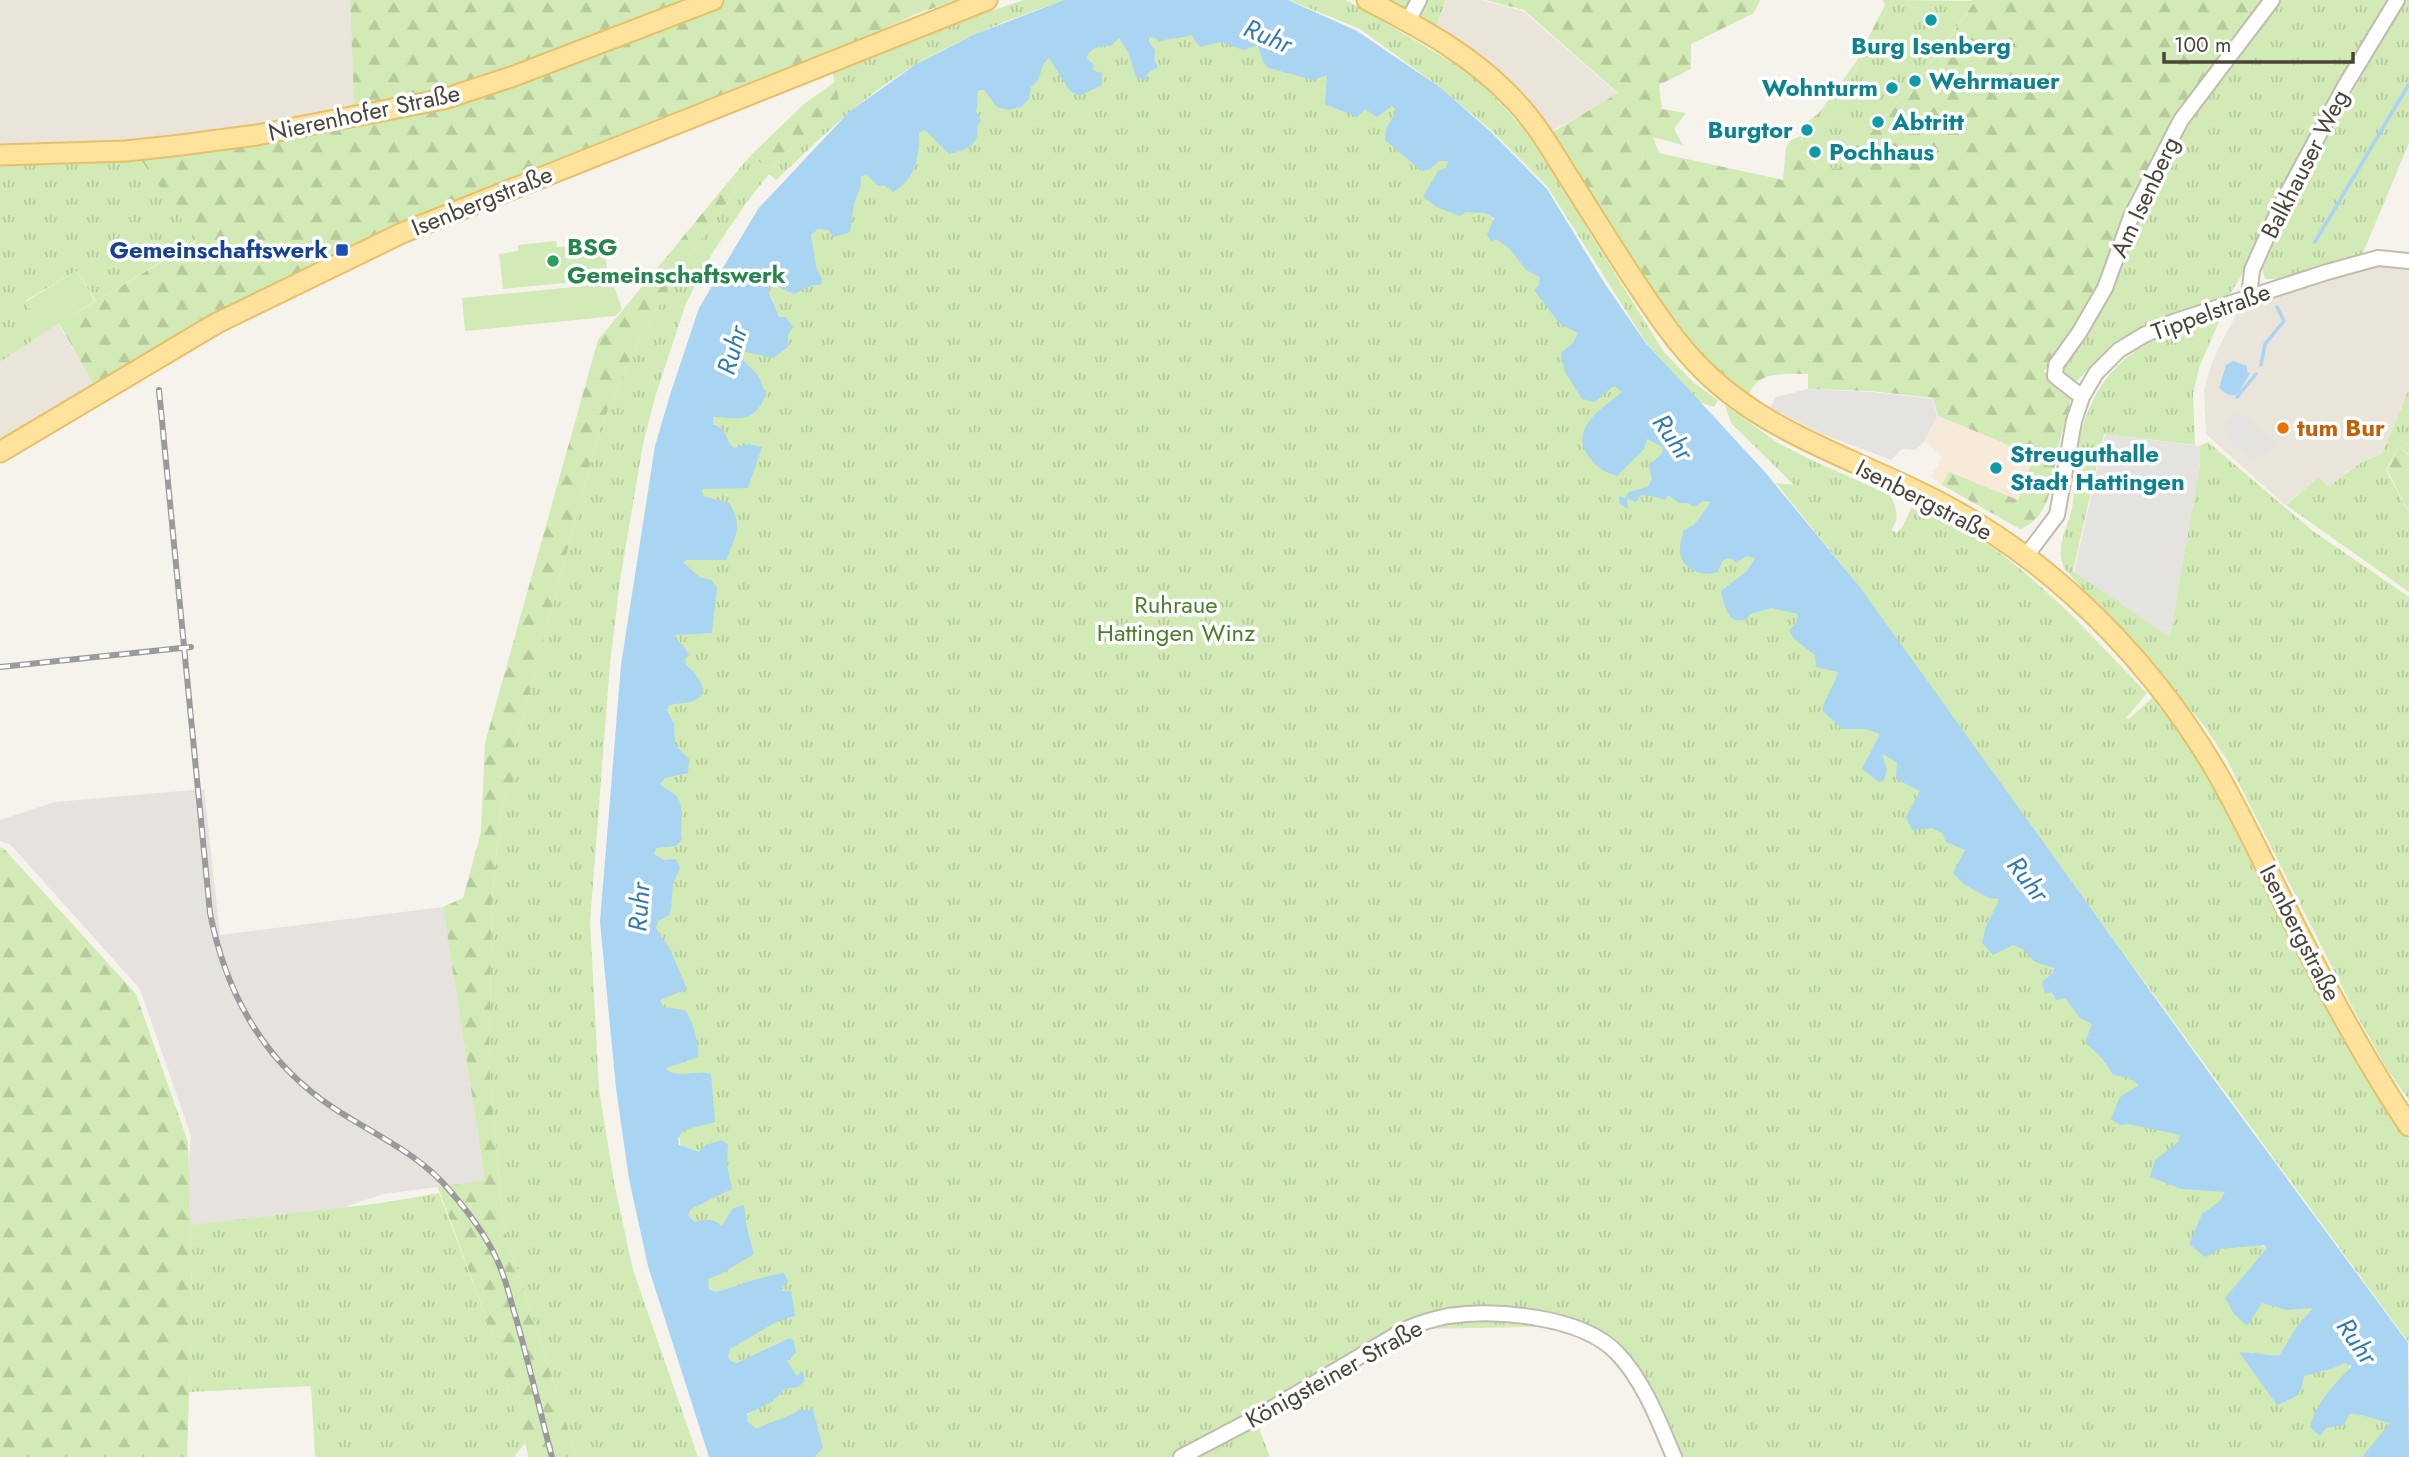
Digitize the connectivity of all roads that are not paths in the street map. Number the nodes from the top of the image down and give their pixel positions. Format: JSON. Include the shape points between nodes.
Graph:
{"nodes":[{"id":1,"x":713,"y":0,"type":"edge"},
{"id":2,"x":987,"y":0,"type":"edge"},
{"id":3,"x":1367,"y":0,"type":"edge"},
{"id":4,"x":1419,"y":0,"type":"edge"},
{"id":5,"x":2272,"y":0,"type":"edge"},
{"id":6,"x":2397,"y":0,"type":"edge"},
{"id":7,"x":1408,"y":21,"type":"junction"},
{"id":8,"x":0,"y":155,"type":"edge"},
{"id":9,"x":2409,"y":261,"type":"edge"},
{"id":10,"x":2249,"y":297,"type":"junction"},
{"id":11,"x":2082,"y":397,"type":"junction"},
{"id":12,"x":0,"y":452,"type":"edge"},
{"id":13,"x":2026,"y":556,"type":"junction"},
{"id":14,"x":2409,"y":1126,"type":"edge"},
{"id":15,"x":1181,"y":1457,"type":"edge"},
{"id":16,"x":1674,"y":1457,"type":"edge"}],
"edges":[{"from":1,"to":8,"type":"main road","name":"Nierenhofer Straße","via":[[444,99],[270,133],[181,145]]},
{"from":2,"to":12,"type":"main road","name":"Isenbergstraße","via":[[402,233],[217,323]]},
{"from":3,"to":7,"type":"main road","name":"Isenbergstraße"},
{"from":4,"to":7,"type":"street"},
{"from":5,"to":11,"type":"street","name":"Am Isenberg","via":[[2181,120],[2131,217],[2105,288],[2056,365],[2055,376]]},
{"from":6,"to":10,"type":"street","name":"Balkhauser Weg","via":[[2281,205],[2252,270]]},
{"from":7,"to":13,"type":"main road","name":"Isenbergstraße","via":[[1483,69],[1518,103],[1669,331],[1715,381],[1793,434],[1950,507]]},
{"from":9,"to":10,"type":"street","name":"Tippelstraße","via":[[2378,258]]},
{"from":10,"to":11,"type":"street","name":"Tippelstraße","via":[[2144,335],[2106,361]]},
{"from":11,"to":13,"type":"street","name":"Tippelstraße","via":[[2057,515]]},
{"from":13,"to":14,"type":"main road","name":"Isenbergstraße","via":[[2079,600],[2138,663],[2196,739],[2356,1040]]},
{"from":15,"to":16,"type":"street","name":"Königsteiner Straße","via":[[1395,1334],[1431,1320],[1464,1315],[1573,1326],[1610,1346],[1629,1366]]}]}
